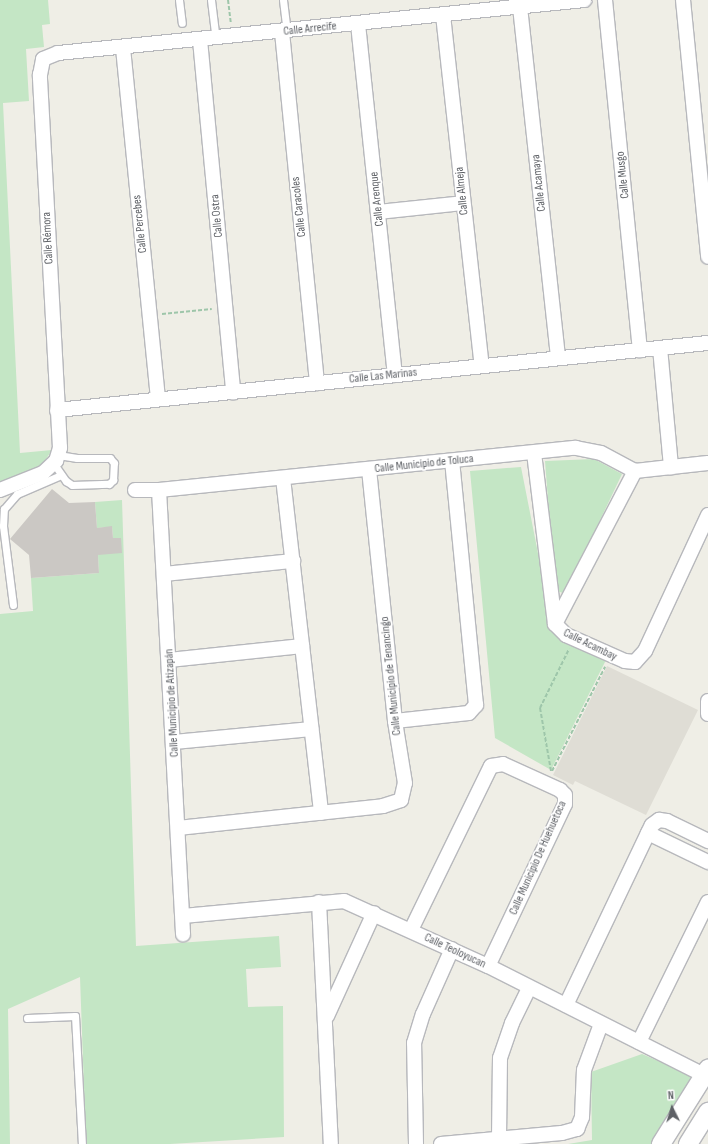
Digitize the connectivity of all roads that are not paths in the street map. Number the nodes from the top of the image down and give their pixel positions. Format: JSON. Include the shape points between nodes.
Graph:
{"nodes":[{"id":1,"x":179,"y":0,"type":"edge"},
{"id":2,"x":211,"y":0,"type":"edge"},
{"id":3,"x":283,"y":0,"type":"edge"},
{"id":4,"x":584,"y":0,"type":"edge"},
{"id":5,"x":605,"y":0,"type":"edge"},
{"id":6,"x":683,"y":0,"type":"edge"},
{"id":7,"x":556,"y":1,"type":"edge"},
{"id":8,"x":525,"y":5,"type":"edge"},
{"id":9,"x":443,"y":15,"type":"junction"},
{"id":10,"x":182,"y":23,"type":"dead end"},
{"id":11,"x":358,"y":24,"type":"junction"},
{"id":12,"x":285,"y":31,"type":"junction"},
{"id":13,"x":216,"y":38,"type":"junction"},
{"id":14,"x":200,"y":40,"type":"junction"},
{"id":15,"x":123,"y":48,"type":"junction"},
{"id":16,"x":40,"y":66,"type":"joint"},
{"id":17,"x":463,"y":203,"type":"junction"},
{"id":18,"x":378,"y":212,"type":"junction"},
{"id":19,"x":708,"y":257,"type":"edge"},
{"id":20,"x":708,"y":343,"type":"edge"},
{"id":21,"x":660,"y":348,"type":"junction"},
{"id":22,"x":640,"y":350,"type":"junction"},
{"id":23,"x":558,"y":358,"type":"junction"},
{"id":24,"x":482,"y":366,"type":"junction"},
{"id":25,"x":395,"y":375,"type":"junction"},
{"id":26,"x":317,"y":383,"type":"junction"},
{"id":27,"x":233,"y":392,"type":"junction"},
{"id":28,"x":158,"y":399,"type":"junction"},
{"id":29,"x":57,"y":410,"type":"junction"},
{"id":30,"x":534,"y":453,"type":"junction"},
{"id":31,"x":452,"y":461,"type":"junction"},
{"id":32,"x":708,"y":463,"type":"edge"},
{"id":33,"x":57,"y":465,"type":"junction"},
{"id":34,"x":670,"y":467,"type":"junction"},
{"id":35,"x":369,"y":469,"type":"junction"},
{"id":36,"x":635,"y":471,"type":"junction"},
{"id":37,"x":283,"y":478,"type":"junction"},
{"id":38,"x":0,"y":490,"type":"edge"},
{"id":39,"x":135,"y":490,"type":"dead end"},
{"id":40,"x":159,"y":490,"type":"junction"},
{"id":41,"x":708,"y":515,"type":"edge"},
{"id":42,"x":293,"y":561,"type":"junction"},
{"id":43,"x":164,"y":574,"type":"junction"},
{"id":44,"x":12,"y":605,"type":"dead end"},
{"id":45,"x":555,"y":624,"type":"junction"},
{"id":46,"x":302,"y":646,"type":"junction"},
{"id":47,"x":169,"y":660,"type":"junction"},
{"id":48,"x":708,"y":701,"type":"edge"},
{"id":49,"x":708,"y":714,"type":"edge"},
{"id":50,"x":395,"y":721,"type":"junction"},
{"id":51,"x":311,"y":729,"type":"junction"},
{"id":52,"x":174,"y":742,"type":"junction"},
{"id":53,"x":321,"y":813,"type":"junction"},
{"id":54,"x":178,"y":828,"type":"junction"},
{"id":55,"x":648,"y":833,"type":"junction"},
{"id":56,"x":708,"y":841,"type":"edge"},
{"id":57,"x":708,"y":862,"type":"edge"},
{"id":58,"x":319,"y":902,"type":"junction"},
{"id":59,"x":708,"y":902,"type":"edge"},
{"id":60,"x":374,"y":913,"type":"junction"},
{"id":61,"x":183,"y":916,"type":"junction"},
{"id":62,"x":411,"y":930,"type":"junction"},
{"id":63,"x":183,"y":934,"type":"dead end"},
{"id":64,"x":452,"y":949,"type":"junction"},
{"id":65,"x":488,"y":966,"type":"junction"},
{"id":66,"x":529,"y":988,"type":"junction"},
{"id":67,"x":566,"y":1005,"type":"junction"},
{"id":68,"x":27,"y":1018,"type":"dead end"},
{"id":69,"x":326,"y":1018,"type":"junction"},
{"id":70,"x":601,"y":1024,"type":"junction"},
{"id":71,"x":638,"y":1042,"type":"junction"},
{"id":72,"x":707,"y":1074,"type":"edge"},
{"id":73,"x":708,"y":1112,"type":"edge"},
{"id":74,"x":499,"y":1139,"type":"junction"},
{"id":75,"x":82,"y":1144,"type":"edge"},
{"id":76,"x":331,"y":1144,"type":"edge"},
{"id":77,"x":416,"y":1144,"type":"edge"},
{"id":78,"x":441,"y":1144,"type":"edge"},
{"id":79,"x":661,"y":1144,"type":"edge"},
{"id":80,"x":688,"y":1144,"type":"edge"}],
"edges":[{"from":1,"to":10,"type":"lane"},
{"from":2,"to":13,"type":"lane"},
{"from":3,"to":12,"type":"lane"},
{"from":4,"to":7,"type":"street","name":"Calle Arrecife"},
{"from":5,"to":22,"type":"street","name":"Calle Musgo"},
{"from":6,"to":19,"type":"street"},
{"from":7,"to":8,"type":"street","name":"Calle Arrecife"},
{"from":8,"to":9,"type":"street","name":"Calle Arrecife"},
{"from":8,"to":23,"type":"street","name":"Calle Acamaya"},
{"from":9,"to":11,"type":"street","name":"Calle Arrecife"},
{"from":9,"to":17,"type":"street","name":"Calle Almeja"},
{"from":11,"to":12,"type":"street","name":"Calle Arrecife"},
{"from":11,"to":18,"type":"street","name":"Calle Arenque"},
{"from":12,"to":13,"type":"street","name":"Calle Arrecife"},
{"from":12,"to":26,"type":"street","name":"Calle Caracoles"},
{"from":13,"to":14,"type":"street","name":"Calle Arrecife"},
{"from":14,"to":15,"type":"street","name":"Calle Arrecife"},
{"from":14,"to":27,"type":"street","name":"Calle Ostra"},
{"from":15,"to":16,"type":"street","name":"Calle Arrecife","via":[[58,53],[49,55]]},
{"from":15,"to":28,"type":"street","name":"Calle Percebes"},
{"from":16,"to":29,"type":"street","name":"Calle Rémora"},
{"from":17,"to":18,"type":"street"},
{"from":17,"to":24,"type":"street","name":"Calle Almeja"},
{"from":18,"to":25,"type":"street","name":"Calle Arenque"},
{"from":20,"to":21,"type":"street","name":"Calle Las Marinas"},
{"from":21,"to":22,"type":"street","name":"Calle Las Marinas"},
{"from":21,"to":34,"type":"street"},
{"from":22,"to":23,"type":"street","name":"Calle Las Marinas"},
{"from":23,"to":24,"type":"street","name":"Calle Las Marinas"},
{"from":24,"to":25,"type":"street","name":"Calle Las Marinas"},
{"from":25,"to":26,"type":"street","name":"Calle Las Marinas"},
{"from":26,"to":27,"type":"street","name":"Calle Las Marinas"},
{"from":27,"to":28,"type":"street","name":"Calle Las Marinas"},
{"from":28,"to":29,"type":"street","name":"Calle Las Marinas"},
{"from":29,"to":33,"type":"street","name":"Calle Rémora"},
{"from":30,"to":31,"type":"street","name":"Calle Municipio de Toluca"},
{"from":30,"to":36,"type":"street","name":"Calle Municipio de Toluca","via":[[589,449]]},
{"from":30,"to":45,"type":"street"},
{"from":31,"to":35,"type":"street","name":"Calle Municipio de Toluca"},
{"from":31,"to":50,"type":"street","via":[[476,698],[474,710]]},
{"from":32,"to":34,"type":"street"},
{"from":33,"to":33,"type":"lane","via":[[72,485],[109,484],[114,480],[114,464],[106,457],[77,458]]},
{"from":33,"to":38,"type":"street"},
{"from":33,"to":44,"type":"lane","via":[[17,494],[4,508],[2,526]]},
{"from":34,"to":36,"type":"street"},
{"from":35,"to":37,"type":"street","name":"Calle Municipio de Toluca"},
{"from":35,"to":50,"type":"street","name":"Calle Municipio de Tenancingo"},
{"from":36,"to":45,"type":"street","name":"Calle Acambay"},
{"from":37,"to":40,"type":"street","name":"Calle Municipio de Toluca"},
{"from":37,"to":42,"type":"street"},
{"from":39,"to":40,"type":"street","name":"Calle Municipio de Toluca"},
{"from":40,"to":43,"type":"street","name":"Calle Municipio de Atizapán"},
{"from":41,"to":45,"type":"street","name":"Calle Acambay","via":[[640,658],[630,663],[573,639],[559,630]]},
{"from":42,"to":43,"type":"street"},
{"from":42,"to":46,"type":"street"},
{"from":43,"to":47,"type":"street","name":"Calle Municipio de Atizapán"},
{"from":46,"to":47,"type":"street"},
{"from":46,"to":51,"type":"street"},
{"from":47,"to":52,"type":"street","name":"Calle Municipio de Atizapán"},
{"from":48,"to":49,"type":"street"},
{"from":50,"to":53,"type":"street","name":"Calle Municipio de Tenancingo","via":[[405,782],[401,800],[383,806]]},
{"from":51,"to":52,"type":"street"},
{"from":51,"to":53,"type":"street"},
{"from":52,"to":54,"type":"street","name":"Calle Municipio de Atizapán"},
{"from":53,"to":54,"type":"street"},
{"from":54,"to":61,"type":"street","name":"Calle Municipio de Atizapán"},
{"from":55,"to":56,"type":"street","via":[[655,822],[664,821]]},
{"from":55,"to":57,"type":"street"},
{"from":55,"to":67,"type":"street"},
{"from":58,"to":60,"type":"street","name":"Calle Teoloyucan","via":[[344,901]]},
{"from":58,"to":61,"type":"street","name":"Calle Teoloyucan"},
{"from":58,"to":69,"type":"street"},
{"from":59,"to":71,"type":"street"},
{"from":60,"to":62,"type":"street","name":"Calle Teoloyucan"},
{"from":60,"to":69,"type":"street"},
{"from":61,"to":63,"type":"street","name":"Calle Municipio de Atizapán"},
{"from":62,"to":64,"type":"street","name":"Calle Teoloyucan"},
{"from":62,"to":65,"type":"street","name":"Calle Municipio De Huehuetoca","via":[[491,766],[503,764],[548,778],[564,792],[565,804]]},
{"from":64,"to":65,"type":"street","name":"Calle Teoloyucan"},
{"from":64,"to":77,"type":"street","via":[[423,1014],[414,1043]]},
{"from":65,"to":66,"type":"street","name":"Calle Teoloyucan"},
{"from":66,"to":67,"type":"street","name":"Calle Teoloyucan"},
{"from":66,"to":74,"type":"street","via":[[512,1023],[500,1058]]},
{"from":67,"to":70,"type":"street","name":"Calle Teoloyucan"},
{"from":68,"to":75,"type":"lane","via":[[75,1016]]},
{"from":69,"to":76,"type":"street"},
{"from":70,"to":71,"type":"street","name":"Calle Teoloyucan"},
{"from":70,"to":74,"type":"street","via":[[584,1070],[581,1124],[572,1132]]},
{"from":71,"to":72,"type":"street","name":"Calle Teoloyucan"},
{"from":72,"to":79,"type":"street"},
{"from":73,"to":80,"type":"street"},
{"from":74,"to":78,"type":"street"}]}
